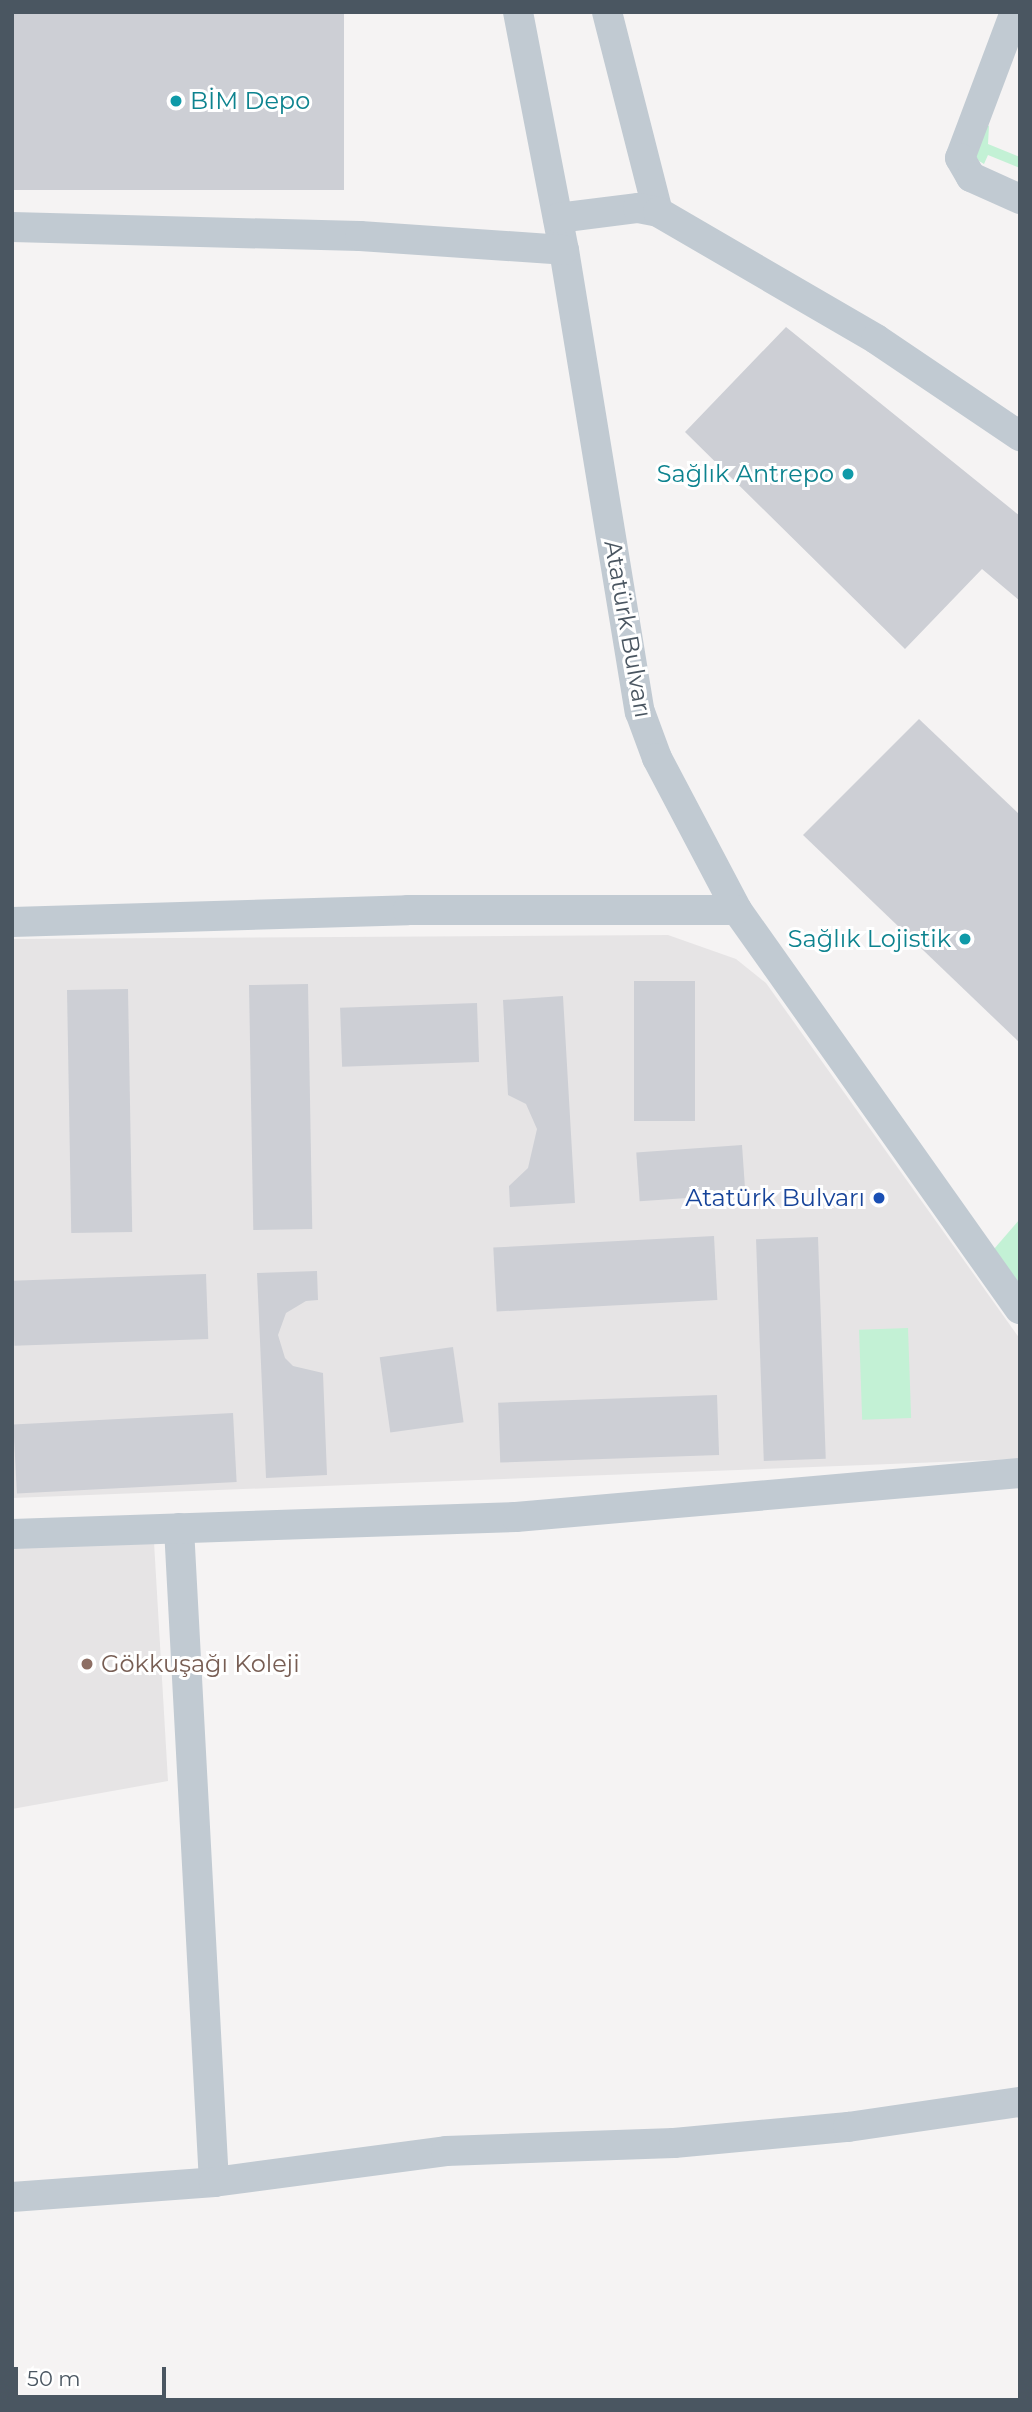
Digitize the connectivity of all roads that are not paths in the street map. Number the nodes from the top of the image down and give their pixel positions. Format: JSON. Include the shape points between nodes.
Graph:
{"nodes":[{"id":1,"x":518,"y":12,"type":"edge"},
{"id":2,"x":607,"y":12,"type":"edge"},
{"id":3,"x":1015,"y":12,"type":"edge"},
{"id":4,"x":1020,"y":199,"type":"edge"},
{"id":5,"x":658,"y":212,"type":"junction"},
{"id":6,"x":558,"y":218,"type":"junction"},
{"id":7,"x":12,"y":227,"type":"edge"},
{"id":8,"x":564,"y":250,"type":"junction"},
{"id":9,"x":1020,"y":436,"type":"edge"},
{"id":10,"x":737,"y":910,"type":"junction"},
{"id":11,"x":12,"y":922,"type":"edge"},
{"id":12,"x":1020,"y":1309,"type":"edge"},
{"id":13,"x":1020,"y":1473,"type":"edge"},
{"id":14,"x":179,"y":1528,"type":"junction"},
{"id":15,"x":12,"y":1534,"type":"edge"},
{"id":16,"x":1020,"y":2102,"type":"edge"},
{"id":17,"x":214,"y":2182,"type":"junction"},
{"id":18,"x":12,"y":2197,"type":"edge"}],
"edges":[{"from":1,"to":6,"type":"street","name":"Atatürk Bulvarı"},
{"from":2,"to":5,"type":"street"},
{"from":3,"to":4,"type":"street","via":[[960,159],[971,177]]},
{"from":5,"to":6,"type":"street","via":[[638,208]]},
{"from":5,"to":9,"type":"street","via":[[876,339]]},
{"from":6,"to":8,"type":"street","name":"Atatürk Bulvarı"},
{"from":7,"to":8,"type":"street","via":[[360,236]]},
{"from":8,"to":10,"type":"street","name":"Atatürk Bulvarı","via":[[640,712],[671,791]]},
{"from":10,"to":11,"type":"street","via":[[408,910]]},
{"from":10,"to":12,"type":"street","name":"Atatürk Bulvarı"},
{"from":13,"to":14,"type":"street","via":[[516,1517]]},
{"from":14,"to":15,"type":"street"},
{"from":14,"to":17,"type":"street"},
{"from":16,"to":17,"type":"street","via":[[848,2127],[688,2141],[446,2151]]},
{"from":17,"to":18,"type":"street"}]}
